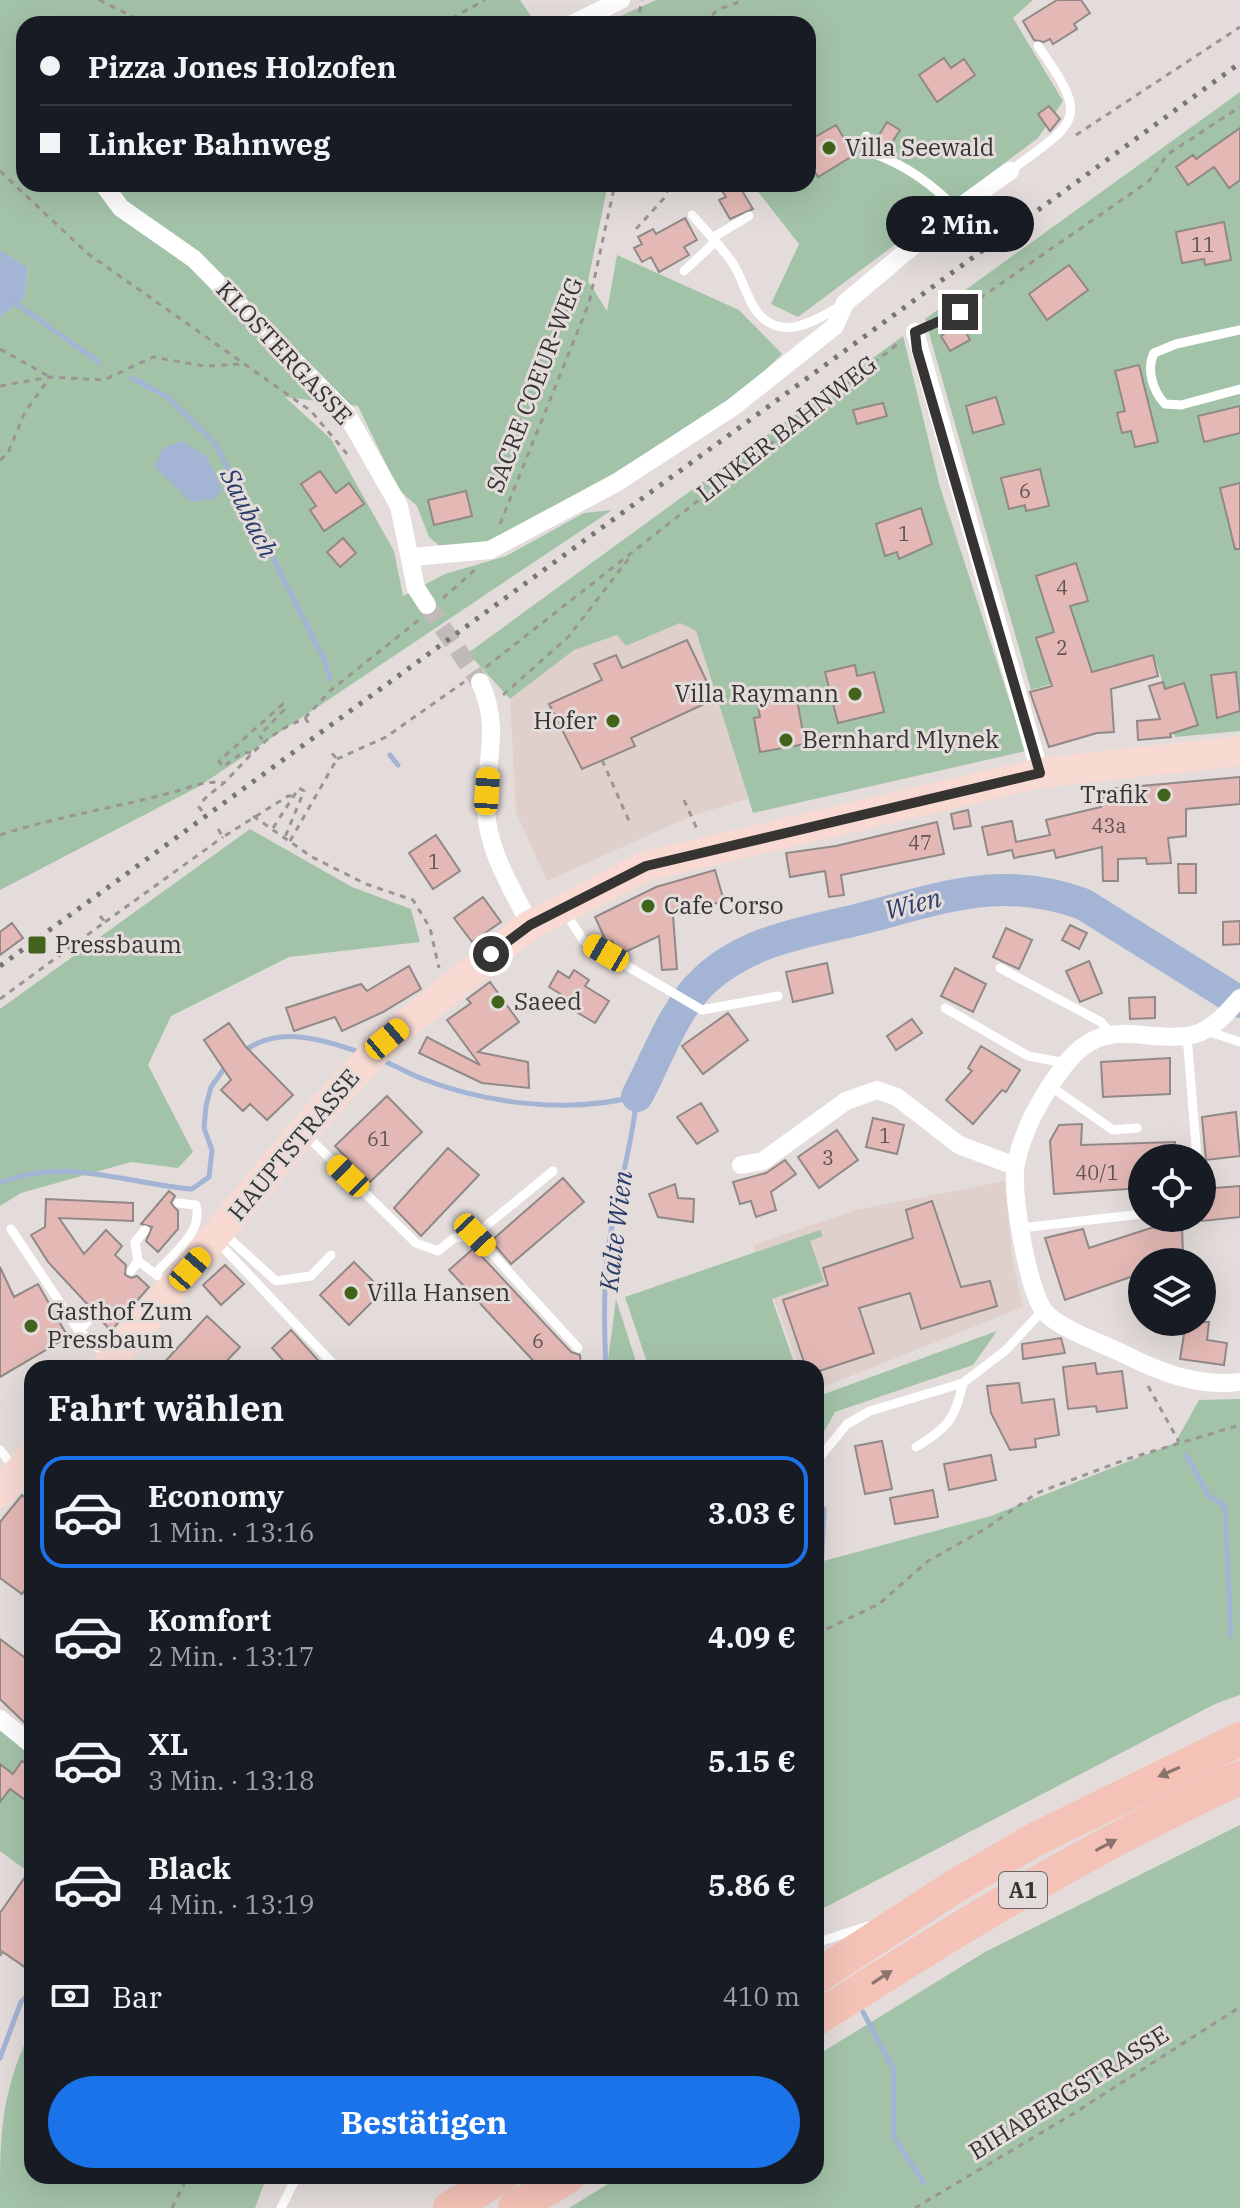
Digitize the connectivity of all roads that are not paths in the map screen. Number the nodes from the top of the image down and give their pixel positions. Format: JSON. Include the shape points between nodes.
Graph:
{"nodes":[{"id":1,"x":621,"y":0,"type":"edge"},
{"id":2,"x":588,"y":16,"type":"edge"},
{"id":3,"x":1038,"y":46,"type":"dead end"},
{"id":4,"x":866,"y":136,"type":"dead end"},
{"id":5,"x":1010,"y":171,"type":"joint"},
{"id":6,"x":109,"y":192,"type":"edge"},
{"id":7,"x":957,"y":209,"type":"junction"},
{"id":8,"x":692,"y":215,"type":"dead end"},
{"id":9,"x":749,"y":216,"type":"dead end"},
{"id":10,"x":713,"y":240,"type":"junction"},
{"id":11,"x":684,"y":271,"type":"dead end"},
{"id":12,"x":845,"y":303,"type":"junction"},
{"id":13,"x":960,"y":312,"type":"road end"},
{"id":14,"x":915,"y":332,"type":"joint"},
{"id":15,"x":1238,"y":332,"type":"edge"},
{"id":16,"x":1240,"y":389,"type":"edge"},
{"id":17,"x":411,"y":557,"type":"junction"},
{"id":18,"x":429,"y":608,"type":"tunnel mouth"},
{"id":19,"x":480,"y":675,"type":"tunnel mouth"},
{"id":20,"x":1240,"y":751,"type":"edge"},
{"id":21,"x":1040,"y":773,"type":"junction"},
{"id":22,"x":563,"y":908,"type":"junction"},
{"id":23,"x":530,"y":925,"type":"junction"},
{"id":24,"x":1000,"y":968,"type":"dead end"},
{"id":25,"x":778,"y":996,"type":"dead end"},
{"id":26,"x":1240,"y":998,"type":"edge"},
{"id":27,"x":945,"y":1008,"type":"dead end"},
{"id":28,"x":1195,"y":1033,"type":"junction"},
{"id":29,"x":1111,"y":1034,"type":"junction"},
{"id":30,"x":1240,"y":1042,"type":"edge"},
{"id":31,"x":1066,"y":1063,"type":"junction"},
{"id":32,"x":1050,"y":1086,"type":"junction"},
{"id":33,"x":1137,"y":1128,"type":"dead end"},
{"id":34,"x":303,"y":1131,"type":"junction"},
{"id":35,"x":1197,"y":1144,"type":"edge"},
{"id":36,"x":741,"y":1165,"type":"dead end"},
{"id":37,"x":1015,"y":1166,"type":"junction"},
{"id":38,"x":553,"y":1171,"type":"dead end"},
{"id":39,"x":178,"y":1203,"type":"dead end"},
{"id":40,"x":1128,"y":1216,"type":"edge"},
{"id":41,"x":1021,"y":1228,"type":"junction"},
{"id":42,"x":11,"y":1229,"type":"dead end"},
{"id":43,"x":145,"y":1230,"type":"dead end"},
{"id":44,"x":218,"y":1235,"type":"junction"},
{"id":45,"x":475,"y":1235,"type":"junction"},
{"id":46,"x":331,"y":1255,"type":"dead end"},
{"id":47,"x":138,"y":1261,"type":"junction"},
{"id":48,"x":131,"y":1271,"type":"dead end"},
{"id":49,"x":164,"y":1281,"type":"junction"},
{"id":50,"x":1043,"y":1310,"type":"junction"},
{"id":51,"x":95,"y":1313,"type":"dead end"},
{"id":52,"x":79,"y":1331,"type":"junction"},
{"id":53,"x":578,"y":1348,"type":"dead end"},
{"id":54,"x":105,"y":1360,"type":"edge"},
{"id":55,"x":112,"y":1360,"type":"edge"},
{"id":56,"x":330,"y":1360,"type":"edge"},
{"id":57,"x":1240,"y":1382,"type":"edge"},
{"id":58,"x":963,"y":1383,"type":"junction"},
{"id":59,"x":916,"y":1447,"type":"dead end"},
{"id":60,"x":824,"y":1452,"type":"edge"},
{"id":61,"x":0,"y":1719,"type":"edge"},
{"id":62,"x":24,"y":1738,"type":"edge"},
{"id":63,"x":1240,"y":1739,"type":"edge"},
{"id":64,"x":1240,"y":1778,"type":"edge"},
{"id":65,"x":921,"y":1908,"type":"junction"},
{"id":66,"x":824,"y":1940,"type":"edge"},
{"id":67,"x":824,"y":1972,"type":"edge"},
{"id":68,"x":824,"y":2014,"type":"edge"},
{"id":69,"x":293,"y":2184,"type":"edge"},
{"id":70,"x":489,"y":2184,"type":"edge"},
{"id":71,"x":556,"y":2184,"type":"edge"},
{"id":72,"x":281,"y":2208,"type":"edge"},
{"id":73,"x":450,"y":2208,"type":"edge"},
{"id":74,"x":515,"y":2208,"type":"edge"}],
"edges":[{"from":1,"to":2,"type":"street"},
{"from":3,"to":5,"type":"lane","via":[[1069,90],[1072,114],[1061,133]]},
{"from":4,"to":7,"type":"lane","via":[[875,154],[927,180]]},
{"from":5,"to":7,"type":"street"},
{"from":6,"to":17,"type":"street","name":"KLOSTERGASSE","via":[[121,208],[194,259],[346,413],[399,506]]},
{"from":7,"to":12,"type":"street"},
{"from":8,"to":10,"type":"lane"},
{"from":9,"to":10,"type":"lane"},
{"from":10,"to":11,"type":"lane"},
{"from":10,"to":12,"type":"lane","via":[[732,263],[757,312],[772,324],[808,326]]},
{"from":12,"to":17,"type":"street","via":[[835,326],[733,407],[616,483],[490,550]]},
{"from":13,"to":14,"type":"lane"},
{"from":14,"to":21,"type":"street"},
{"from":15,"to":16,"type":"lane","via":[[1176,344],[1154,353],[1150,362],[1156,395],[1165,404],[1181,405]]},
{"from":17,"to":18,"type":"street","name":"KLOSTERGASSE","via":[[416,588]]},
{"from":19,"to":23,"type":"street","via":[[493,732],[486,809],[491,846]]},
{"from":20,"to":21,"type":"main road","name":"HAUPTSTRASSE"},
{"from":21,"to":22,"type":"main road","name":"HAUPTSTRASSE","via":[[646,866]]},
{"from":22,"to":23,"type":"main road","name":"HAUPTSTRASSE"},
{"from":22,"to":25,"type":"lane","via":[[583,940],[702,1010]]},
{"from":23,"to":34,"type":"main road","name":"HAUPTSTRASSE","via":[[387,1039]]},
{"from":24,"to":29,"type":"lane","via":[[1101,1022]]},
{"from":26,"to":28,"type":"street","via":[[1223,1018]]},
{"from":27,"to":31,"type":"lane","via":[[1028,1056]]},
{"from":28,"to":29,"type":"street"},
{"from":28,"to":30,"type":"lane"},
{"from":28,"to":35,"type":"lane"},
{"from":29,"to":31,"type":"street","via":[[1086,1045]]},
{"from":31,"to":32,"type":"street"},
{"from":32,"to":33,"type":"lane","via":[[1113,1130]]},
{"from":32,"to":37,"type":"street","via":[[1033,1111]]},
{"from":34,"to":44,"type":"main road","name":"HAUPTSTRASSE"},
{"from":34,"to":45,"type":"lane","via":[[416,1243],[438,1251],[454,1238]]},
{"from":36,"to":37,"type":"street","via":[[763,1161],[846,1101],[877,1090],[897,1097],[959,1145]]},
{"from":37,"to":41,"type":"street"},
{"from":38,"to":45,"type":"lane"},
{"from":39,"to":49,"type":"lane","via":[[196,1205],[199,1217]]},
{"from":40,"to":41,"type":"lane"},
{"from":41,"to":50,"type":"street","via":[[1024,1256]]},
{"from":42,"to":52,"type":"lane"},
{"from":43,"to":47,"type":"lane","via":[[135,1242]]},
{"from":44,"to":46,"type":"lane","via":[[276,1281],[311,1276]]},
{"from":44,"to":49,"type":"main road","name":"HAUPTSTRASSE"},
{"from":44,"to":56,"type":"lane"},
{"from":45,"to":53,"type":"lane"},
{"from":47,"to":48,"type":"lane"},
{"from":47,"to":49,"type":"lane"},
{"from":49,"to":55,"type":"main road","name":"HAUPTSTRASSE"},
{"from":50,"to":57,"type":"street","via":[[1063,1325],[1180,1378],[1218,1385]]},
{"from":50,"to":58,"type":"lane","via":[[1006,1350]]},
{"from":51,"to":52,"type":"lane"},
{"from":52,"to":54,"type":"lane"},
{"from":58,"to":59,"type":"lane","via":[[945,1429]]},
{"from":58,"to":60,"type":"lane","via":[[870,1411],[847,1424]]},
{"from":61,"to":62,"type":"street"},
{"from":63,"to":65,"type":"highway","number":"A1","one_way":true,"via":[[1036,1839]]},
{"from":68,"to":64,"type":"highway","number":"A1","one_way":true,"via":[[1028,1887]]},
{"from":65,"to":66,"type":"lane"},
{"from":65,"to":67,"type":"highway","number":"A1"},
{"from":69,"to":72,"type":"lane"},
{"from":70,"to":73,"type":"highway"},
{"from":71,"to":74,"type":"highway"}]}
